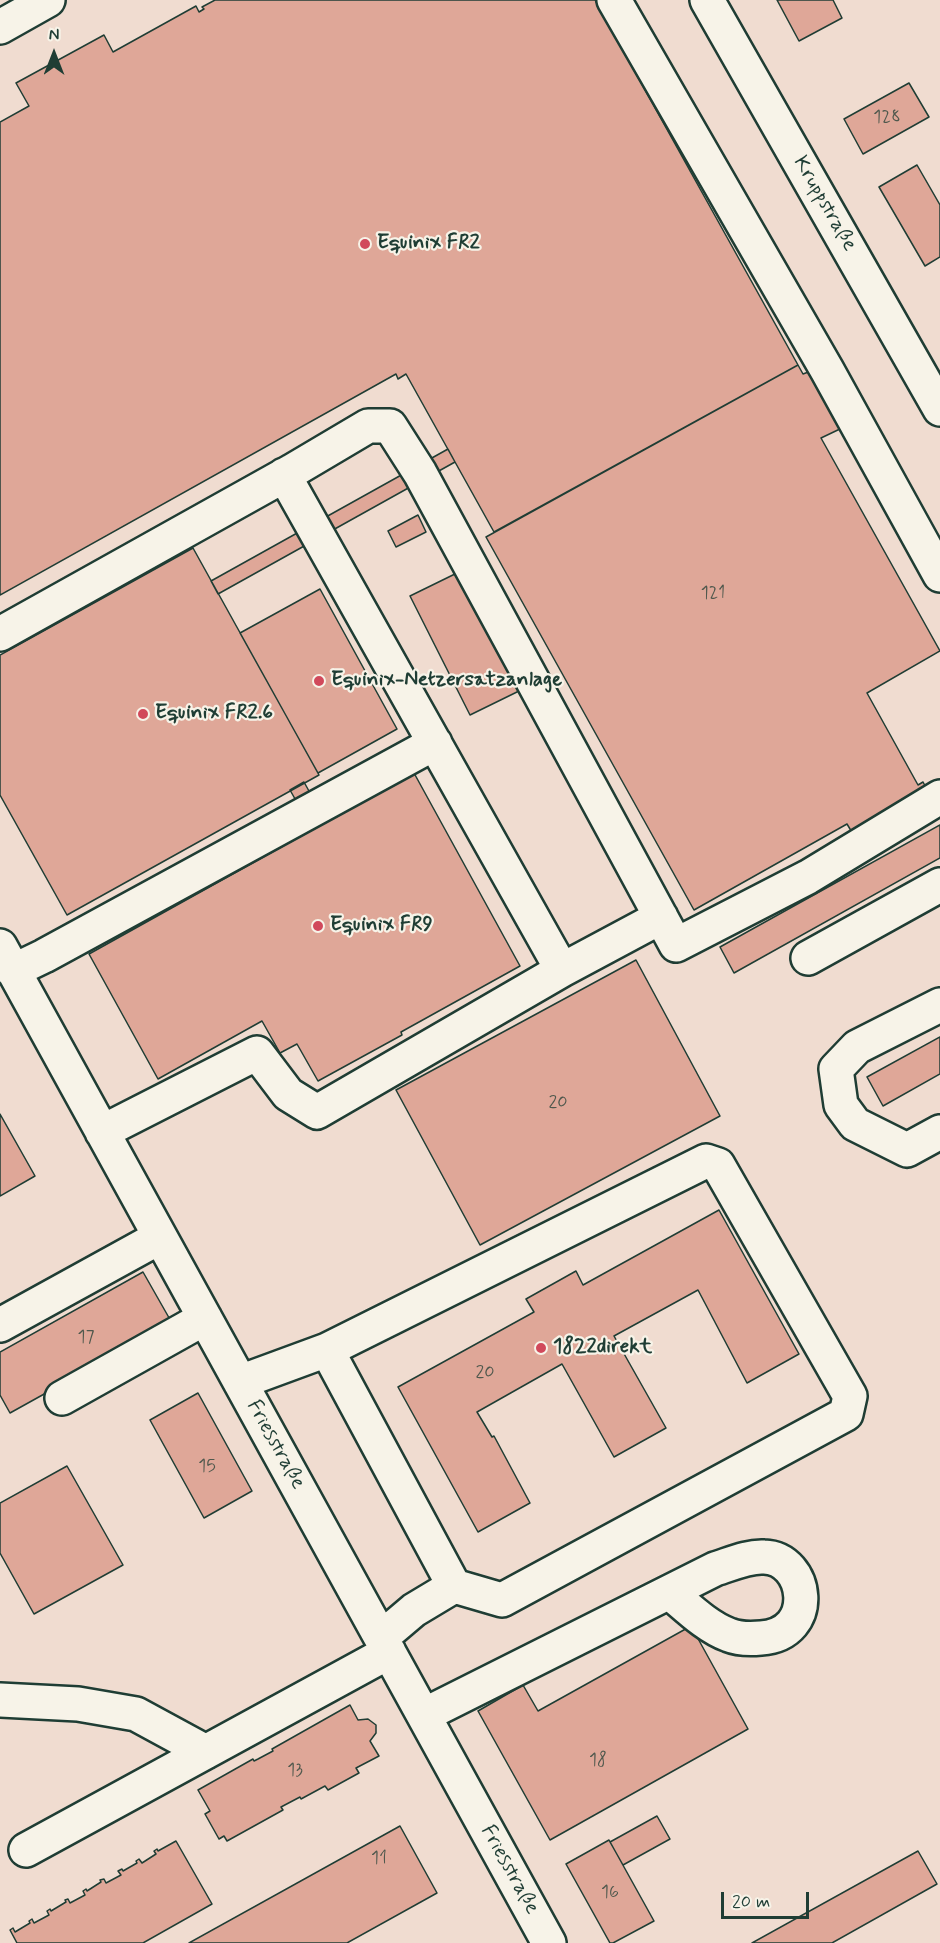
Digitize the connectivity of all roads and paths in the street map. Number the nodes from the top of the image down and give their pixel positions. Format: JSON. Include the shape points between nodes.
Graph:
{"nodes":[{"id":1,"x":48,"y":0,"type":"edge"},
{"id":2,"x":614,"y":0,"type":"edge"},
{"id":3,"x":707,"y":0,"type":"edge"},
{"id":4,"x":0,"y":27,"type":"edge"},
{"id":5,"x":940,"y":409,"type":"edge"},
{"id":6,"x":284,"y":475,"type":"junction"},
{"id":7,"x":940,"y":576,"type":"edge"},
{"id":8,"x":0,"y":634,"type":"edge"},
{"id":9,"x":435,"y":743,"type":"junction"},
{"id":10,"x":940,"y":797,"type":"edge"},
{"id":11,"x":940,"y":885,"type":"edge"},
{"id":12,"x":661,"y":917,"type":"junction"},
{"id":13,"x":7,"y":958,"type":"edge"},
{"id":14,"x":808,"y":958,"type":"dead end"},
{"id":15,"x":562,"y":970,"type":"junction"},
{"id":16,"x":940,"y":1005,"type":"edge"},
{"id":17,"x":102,"y":1132,"type":"junction"},
{"id":18,"x":940,"y":1132,"type":"edge"},
{"id":19,"x":160,"y":1237,"type":"junction"},
{"id":20,"x":205,"y":1318,"type":"junction"},
{"id":21,"x":0,"y":1325,"type":"edge"},
{"id":22,"x":327,"y":1350,"type":"junction"},
{"id":23,"x":240,"y":1382,"type":"junction"},
{"id":24,"x":62,"y":1398,"type":"dead end"},
{"id":25,"x":454,"y":1586,"type":"junction"},
{"id":26,"x":669,"y":1592,"type":"dead end"},
{"id":27,"x":385,"y":1645,"type":"junction"},
{"id":28,"x":0,"y":1700,"type":"edge"},
{"id":29,"x":424,"y":1715,"type":"junction"},
{"id":30,"x":206,"y":1752,"type":"junction"},
{"id":31,"x":26,"y":1850,"type":"dead end"},
{"id":32,"x":549,"y":1943,"type":"edge"}],
"edges":[{"from":1,"to":4,"type":"street"},
{"from":2,"to":7,"type":"street","via":[[827,370]]},
{"from":3,"to":5,"type":"street","name":"Kruppstraße"},
{"from":6,"to":8,"type":"street"},
{"from":6,"to":9,"type":"street"},
{"from":6,"to":12,"type":"street","via":[[368,426],[390,426],[420,473]]},
{"from":9,"to":13,"type":"street","via":[[54,950]]},
{"from":9,"to":15,"type":"street"},
{"from":10,"to":12,"type":"street","via":[[808,877],[676,945]]},
{"from":11,"to":14,"type":"street"},
{"from":12,"to":15,"type":"street"},
{"from":13,"to":17,"type":"street","name":"Friesstraße"},
{"from":15,"to":17,"type":"street","via":[[317,1112],[288,1094],[257,1053]]},
{"from":16,"to":18,"type":"street","via":[[857,1047],[836,1069],[841,1105],[855,1124],[907,1150]]},
{"from":17,"to":19,"type":"street","name":"Friesstraße"},
{"from":19,"to":20,"type":"street","name":"Friesstraße"},
{"from":19,"to":21,"type":"street"},
{"from":20,"to":23,"type":"street","name":"Friesstraße"},
{"from":20,"to":24,"type":"street"},
{"from":22,"to":23,"type":"street"},
{"from":22,"to":25,"type":"street"},
{"from":22,"to":25,"type":"street","via":[[706,1161],[718,1165],[850,1396],[846,1414],[502,1600]]},
{"from":23,"to":27,"type":"street","name":"Friesstraße"},
{"from":25,"to":27,"type":"street","via":[[414,1610]]},
{"from":26,"to":29,"type":"street"},
{"from":27,"to":29,"type":"street","name":"Friesstraße"},
{"from":27,"to":30,"type":"street"},
{"from":28,"to":30,"type":"street","via":[[78,1704],[136,1714]]},
{"from":29,"to":32,"type":"street","name":"Friesstraße"},
{"from":30,"to":31,"type":"street"}]}
